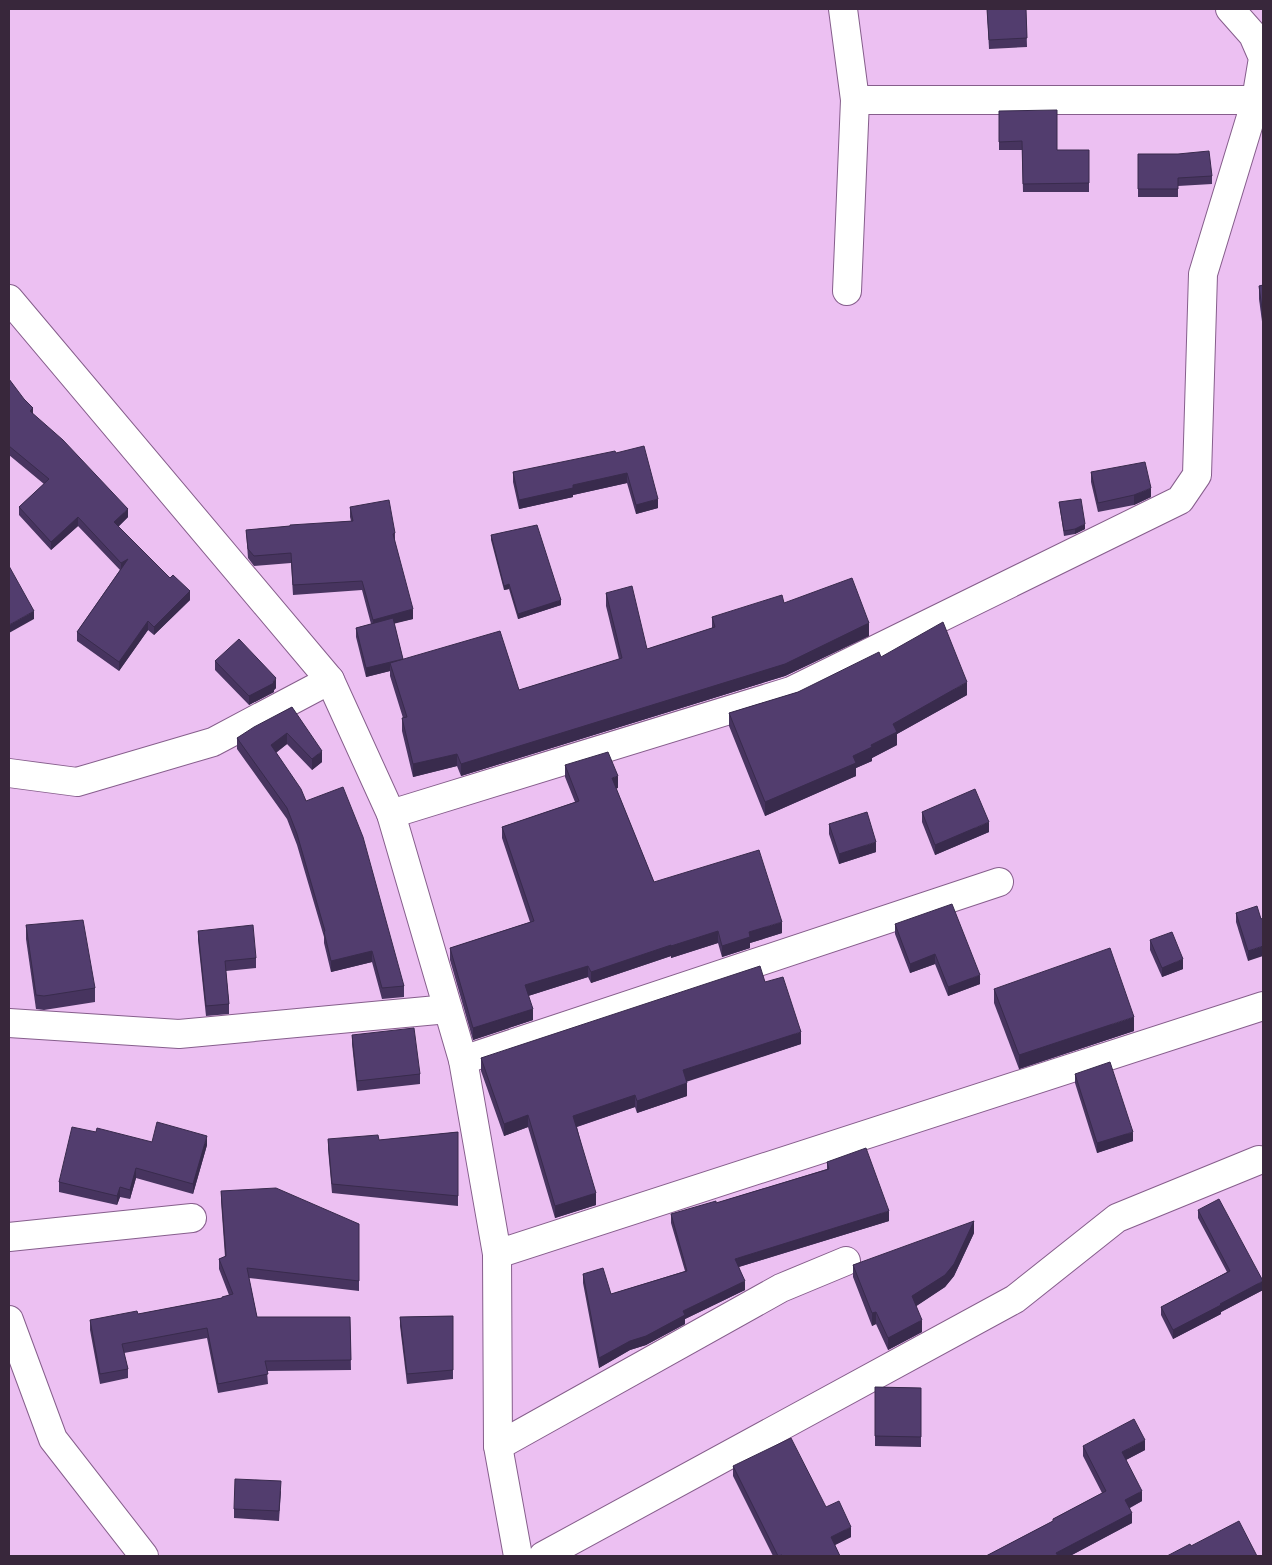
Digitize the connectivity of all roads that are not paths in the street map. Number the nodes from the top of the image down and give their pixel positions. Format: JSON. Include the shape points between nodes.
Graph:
{"nodes":[{"id":1,"x":843,"y":9,"type":"edge"},
{"id":2,"x":1230,"y":9,"type":"edge"},
{"id":3,"x":855,"y":100,"type":"junction"},
{"id":4,"x":1256,"y":100,"type":"junction"},
{"id":5,"x":847,"y":291,"type":"dead end"},
{"id":6,"x":9,"y":299,"type":"edge"},
{"id":7,"x":330,"y":680,"type":"junction"},
{"id":8,"x":9,"y":773,"type":"edge"},
{"id":9,"x":391,"y":814,"type":"junction"},
{"id":10,"x":999,"y":882,"type":"dead end"},
{"id":11,"x":1263,"y":1006,"type":"edge"},
{"id":12,"x":448,"y":1009,"type":"junction"},
{"id":13,"x":9,"y":1022,"type":"edge"},
{"id":14,"x":464,"y":1060,"type":"junction"},
{"id":15,"x":1259,"y":1160,"type":"dead end"},
{"id":16,"x":192,"y":1218,"type":"dead end"},
{"id":17,"x":9,"y":1237,"type":"edge"},
{"id":18,"x":497,"y":1254,"type":"junction"},
{"id":19,"x":846,"y":1262,"type":"dead end"},
{"id":20,"x":9,"y":1320,"type":"edge"},
{"id":21,"x":498,"y":1446,"type":"junction"},
{"id":22,"x":144,"y":1556,"type":"edge"},
{"id":23,"x":518,"y":1556,"type":"edge"},
{"id":24,"x":543,"y":1556,"type":"edge"}],
"edges":[{"from":1,"to":3,"type":"street"},
{"from":2,"to":4,"type":"street","via":[[1253,34],[1263,58]]},
{"from":3,"to":4,"type":"street"},
{"from":3,"to":5,"type":"street"},
{"from":4,"to":9,"type":"street","via":[[1203,274],[1197,475],[1180,500],[791,690]]},
{"from":6,"to":7,"type":"street"},
{"from":7,"to":8,"type":"street","via":[[213,742],[86,780],[77,782]]},
{"from":7,"to":9,"type":"street"},
{"from":9,"to":12,"type":"street"},
{"from":10,"to":14,"type":"street"},
{"from":11,"to":18,"type":"street"},
{"from":12,"to":13,"type":"street","via":[[179,1034]]},
{"from":12,"to":14,"type":"street"},
{"from":14,"to":18,"type":"street"},
{"from":15,"to":24,"type":"street","via":[[1116,1218],[1015,1299]]},
{"from":16,"to":17,"type":"street"},
{"from":18,"to":21,"type":"street"},
{"from":19,"to":21,"type":"street","via":[[781,1288]]},
{"from":20,"to":22,"type":"street","via":[[53,1439]]},
{"from":21,"to":23,"type":"street"}]}
